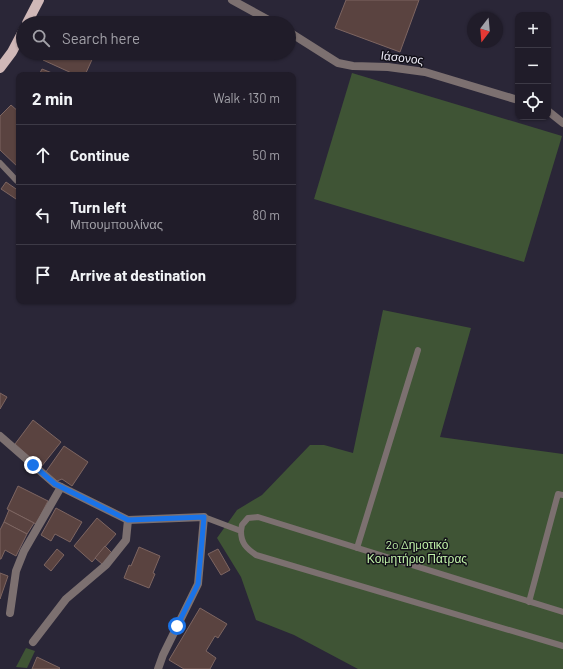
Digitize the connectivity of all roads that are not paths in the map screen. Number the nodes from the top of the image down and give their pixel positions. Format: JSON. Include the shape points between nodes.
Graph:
{"nodes":[{"id":1,"x":39,"y":0,"type":"edge"},
{"id":2,"x":232,"y":0,"type":"edge"},
{"id":3,"x":31,"y":16,"type":"edge"},
{"id":4,"x":261,"y":16,"type":"edge"},
{"id":5,"x":296,"y":36,"type":"edge"},
{"id":6,"x":16,"y":44,"type":"edge"},
{"id":7,"x":0,"y":68,"type":"edge"},
{"id":8,"x":515,"y":99,"type":"edge"},
{"id":9,"x":551,"y":113,"type":"edge"},
{"id":10,"x":563,"y":123,"type":"edge"},
{"id":11,"x":0,"y":163,"type":"edge"},
{"id":12,"x":16,"y":180,"type":"edge"},
{"id":13,"x":418,"y":350,"type":"dead end"},
{"id":14,"x":0,"y":436,"type":"edge"},
{"id":15,"x":62,"y":488,"type":"junction"},
{"id":16,"x":563,"y":495,"type":"edge"},
{"id":17,"x":204,"y":517,"type":"junction"},
{"id":18,"x":128,"y":520,"type":"junction"},
{"id":19,"x":240,"y":531,"type":"junction"},
{"id":20,"x":357,"y":548,"type":"junction"},
{"id":21,"x":529,"y":602,"type":"junction"},
{"id":22,"x":563,"y":612,"type":"edge"},
{"id":23,"x":10,"y":613,"type":"dead end"},
{"id":24,"x":33,"y":642,"type":"dead end"},
{"id":25,"x":563,"y":646,"type":"edge"},
{"id":26,"x":158,"y":669,"type":"edge"}],
"edges":[{"from":1,"to":3,"type":"main road"},
{"from":2,"to":4,"type":"street"},
{"from":5,"to":8,"type":"street","name":"Ιάσονος","via":[[338,63],[425,72]]},
{"from":6,"to":7,"type":"main road"},
{"from":9,"to":10,"type":"street"},
{"from":11,"to":12,"type":"lane"},
{"from":13,"to":20,"type":"lane"},
{"from":14,"to":15,"type":"street"},
{"from":15,"to":18,"type":"street"},
{"from":15,"to":23,"type":"street","via":[[24,551],[16,571]]},
{"from":16,"to":21,"type":"lane","via":[[558,494]]},
{"from":17,"to":18,"type":"street"},
{"from":17,"to":19,"type":"lane"},
{"from":17,"to":26,"type":"street","via":[[198,584]]},
{"from":18,"to":24,"type":"street","via":[[126,540],[106,565],[66,599]]},
{"from":19,"to":20,"type":"lane","via":[[248,518],[258,517]]},
{"from":19,"to":25,"type":"lane","via":[[241,539],[256,555]]},
{"from":20,"to":21,"type":"lane"},
{"from":21,"to":22,"type":"lane"}]}
